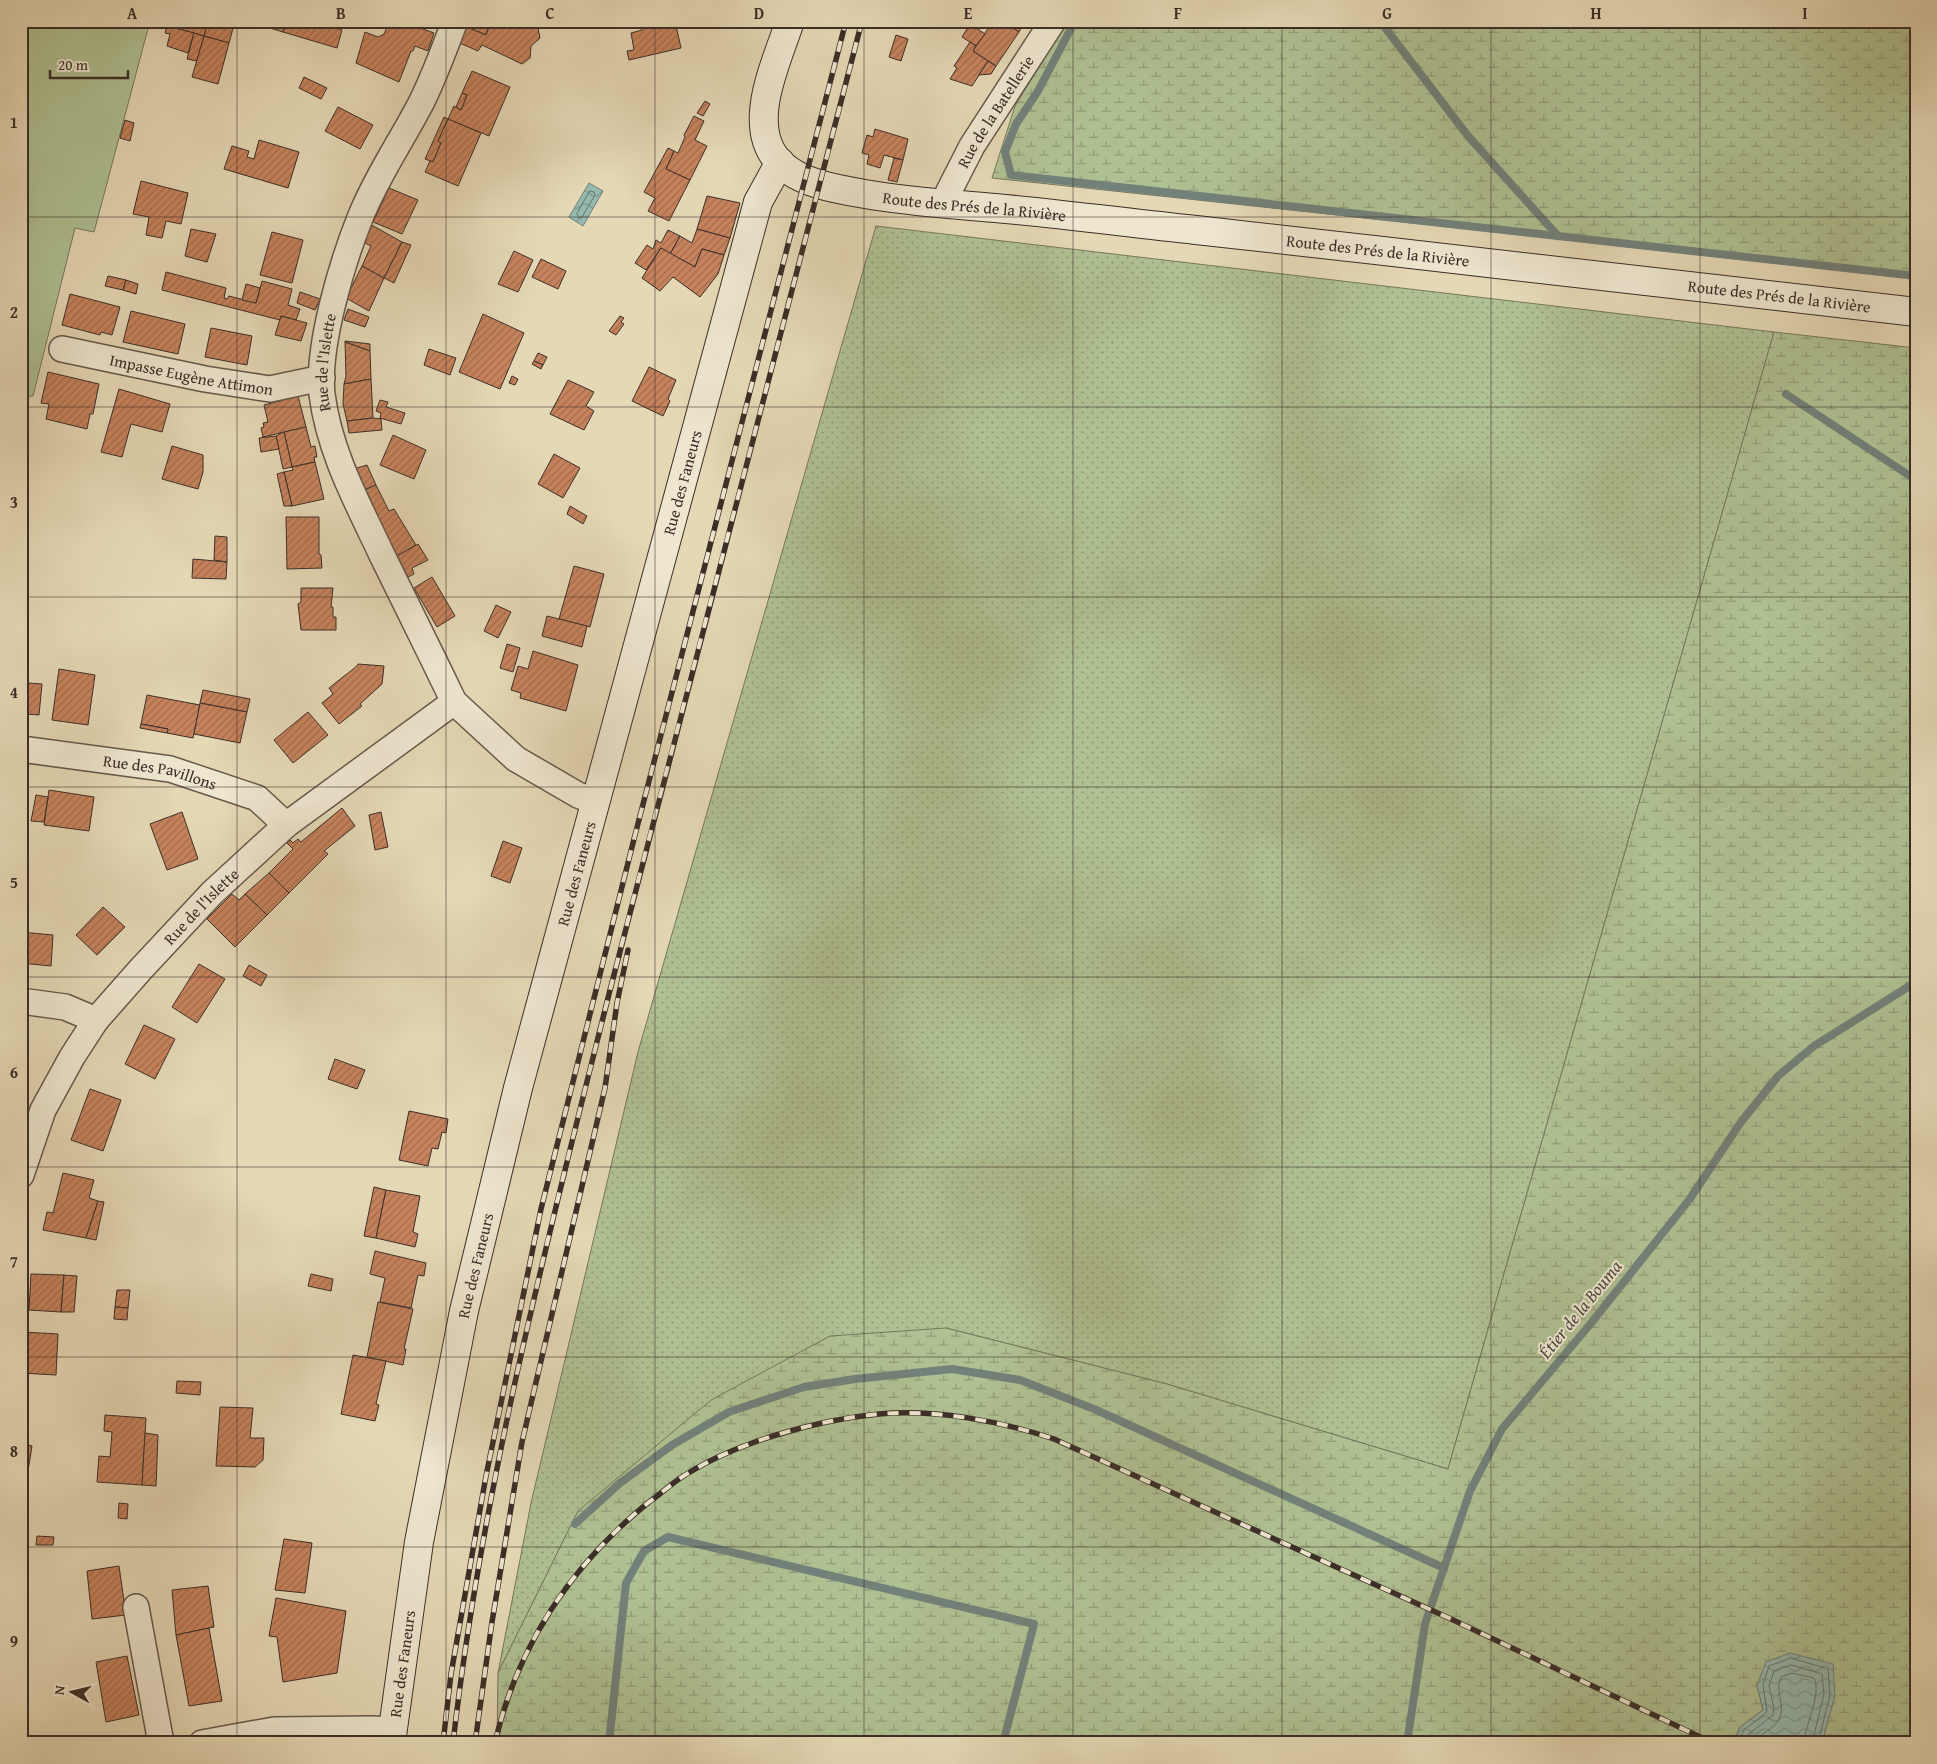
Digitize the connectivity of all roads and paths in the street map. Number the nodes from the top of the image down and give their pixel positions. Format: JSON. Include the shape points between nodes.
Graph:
{"nodes":[{"id":1,"x":455,"y":21,"type":"edge"},
{"id":2,"x":790,"y":21,"type":"edge"},
{"id":3,"x":1053,"y":21,"type":"edge"},
{"id":4,"x":780,"y":162,"type":"junction"},
{"id":5,"x":944,"y":204,"type":"junction"},
{"id":6,"x":1916,"y":312,"type":"edge"},
{"id":7,"x":62,"y":349,"type":"dead end"},
{"id":8,"x":322,"y":378,"type":"junction"},
{"id":9,"x":454,"y":702,"type":"junction"},
{"id":10,"x":21,"y":749,"type":"edge"},
{"id":11,"x":596,"y":802,"type":"junction"},
{"id":12,"x":286,"y":825,"type":"junction"},
{"id":13,"x":21,"y":1001,"type":"edge"},
{"id":14,"x":96,"y":1020,"type":"junction"},
{"id":15,"x":21,"y":1175,"type":"edge"},
{"id":16,"x":136,"y":1607,"type":"dead end"},
{"id":17,"x":392,"y":1737,"type":"edge"},
{"id":18,"x":160,"y":1743,"type":"edge"},
{"id":19,"x":202,"y":1743,"type":"edge"}],
"edges":[{"from":1,"to":8,"type":"street","name":"Rue de l'Islette","via":[[420,104],[360,218],[339,280],[326,336]]},
{"from":2,"to":4,"type":"street","via":[[763,118],[767,141]]},
{"from":3,"to":5,"type":"street","name":"Rue de la Batellerie","via":[[972,146]]},
{"from":4,"to":5,"type":"street","name":"Route des Prés de la Rivière","via":[[789,171],[839,188]]},
{"from":4,"to":11,"type":"street","name":"Rue des Faneurs","via":[[758,202]]},
{"from":5,"to":6,"type":"street","name":"Route des Prés de la Rivière"},
{"from":7,"to":8,"type":"street","name":"Impasse Eugène Attimon","via":[[270,389]]},
{"from":8,"to":9,"type":"street","name":"Rue de l'Islette","via":[[322,394],[332,441],[349,487]]},
{"from":9,"to":11,"type":"street","name":"Rue de l'Islette","via":[[516,759]]},
{"from":9,"to":12,"type":"street","name":"Rue de l'Islette"},
{"from":10,"to":12,"type":"street","name":"Rue des Pavillons","via":[[170,769],[257,798]]},
{"from":11,"to":17,"type":"street","name":"Rue des Faneurs","via":[[518,1088],[464,1311],[420,1542]]},
{"from":12,"to":14,"type":"street","name":"Rue de l'Islette","via":[[212,892]]},
{"from":13,"to":14,"type":"street","via":[[65,1007]]},
{"from":14,"to":15,"type":"street","name":"Rue de l'Islette","via":[[43,1110]]},
{"from":16,"to":18,"type":"street"},
{"from":17,"to":19,"type":"street","via":[[372,1729],[274,1730]]}]}
